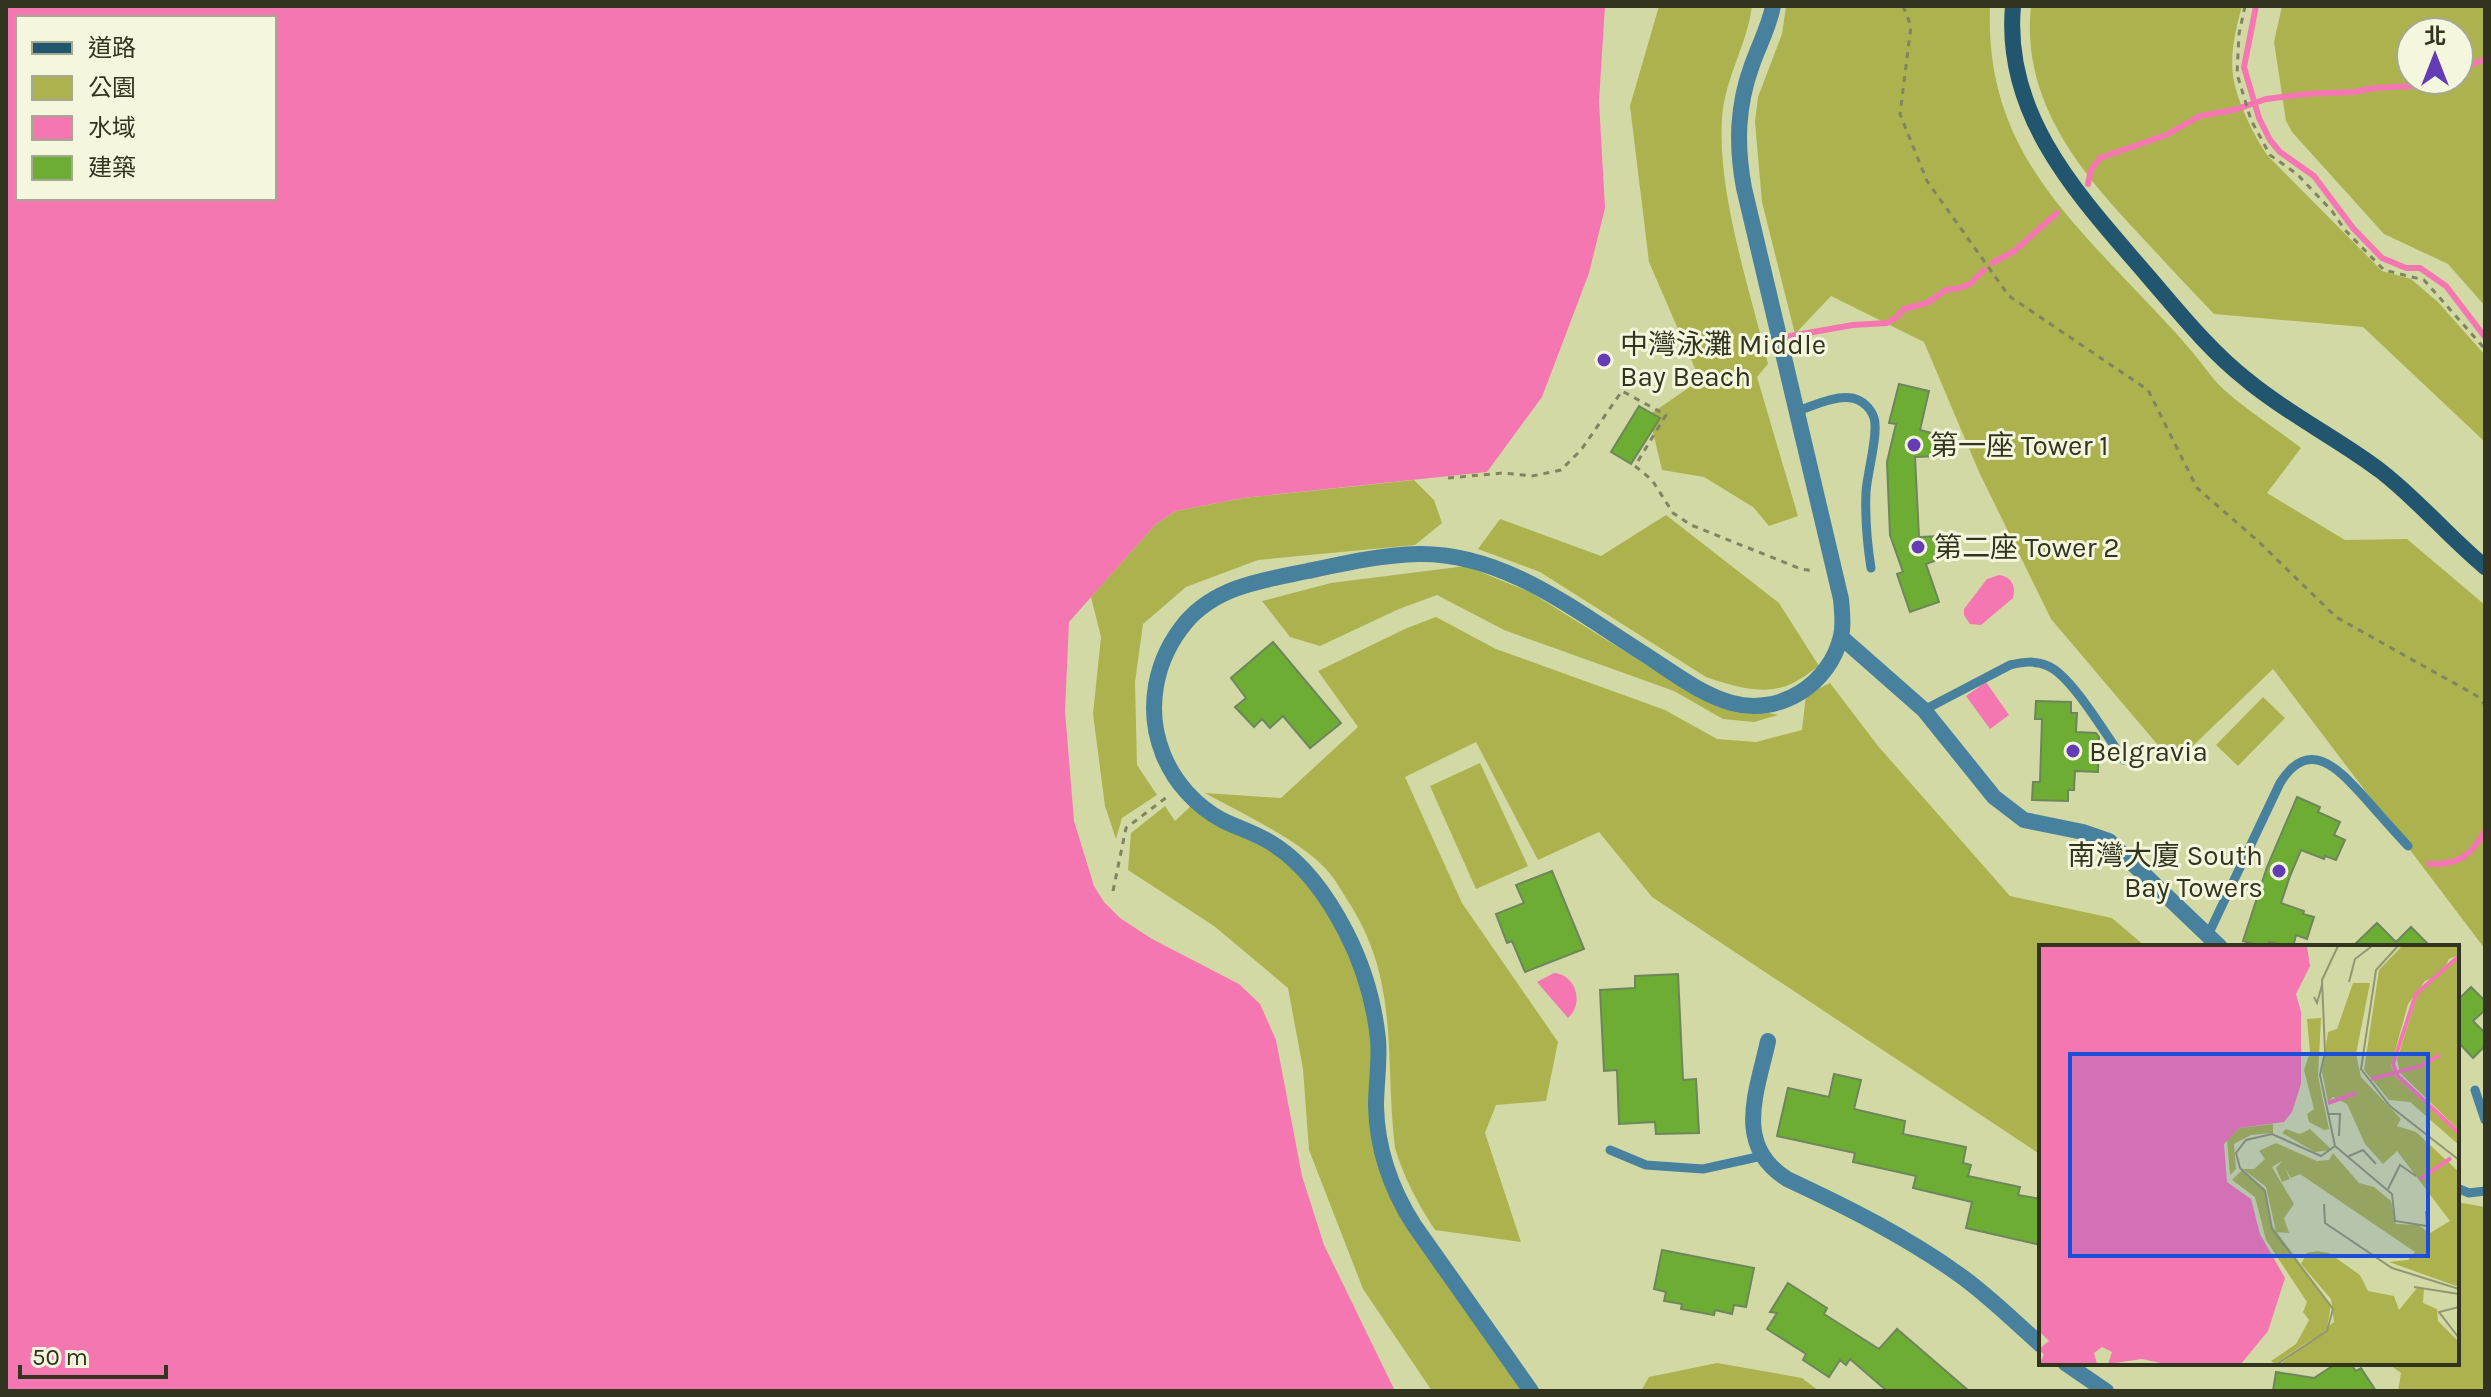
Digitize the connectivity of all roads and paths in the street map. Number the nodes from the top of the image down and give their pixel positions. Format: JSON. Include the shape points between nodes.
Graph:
{"nodes":[{"id":1,"x":1773,"y":6,"type":"edge"},
{"id":2,"x":1903,"y":6,"type":"edge"},
{"id":3,"x":2013,"y":6,"type":"edge"},
{"id":4,"x":2245,"y":6,"type":"edge"},
{"id":5,"x":2485,"y":349,"type":"edge"},
{"id":6,"x":1797,"y":411,"type":"junction"},
{"id":7,"x":1448,"y":478,"type":"dead end"},
{"id":8,"x":1835,"y":567,"type":"junction"},
{"id":9,"x":2485,"y":567,"type":"edge"},
{"id":10,"x":1871,"y":568,"type":"dead end"},
{"id":11,"x":1841,"y":637,"type":"junction"},
{"id":12,"x":2485,"y":705,"type":"edge"},
{"id":13,"x":1924,"y":710,"type":"junction"},
{"id":14,"x":2124,"y":760,"type":"dead end"},
{"id":15,"x":1182,"y":786,"type":"junction"},
{"id":16,"x":2408,"y":846,"type":"dead end"},
{"id":17,"x":1113,"y":891,"type":"dead end"},
{"id":18,"x":2214,"y":941,"type":"edge"},
{"id":19,"x":1768,"y":1041,"type":"dead end"},
{"id":20,"x":2475,"y":1090,"type":"dead end"},
{"id":21,"x":2485,"y":1120,"type":"edge"},
{"id":22,"x":1610,"y":1150,"type":"dead end"},
{"id":23,"x":1762,"y":1156,"type":"junction"},
{"id":24,"x":2459,"y":1189,"type":"edge"},
{"id":25,"x":2485,"y":1191,"type":"edge"},
{"id":26,"x":2039,"y":1343,"type":"edge"},
{"id":27,"x":2068,"y":1365,"type":"edge"},
{"id":28,"x":1531,"y":1391,"type":"edge"},
{"id":29,"x":2106,"y":1391,"type":"edge"}],
"edges":[{"from":1,"to":6,"type":"street","via":[[1744,89],[1738,145]]},
{"from":2,"to":12,"type":"path","via":[[1911,26],[1900,114],[1927,181],[2009,296],[2148,390],[2197,488],[2336,617]]},
{"from":3,"to":9,"type":"main road","via":[[2015,59],[2029,113],[2087,205],[2236,372],[2384,474]]},
{"from":4,"to":5,"type":"path","via":[[2237,74],[2270,155],[2297,174],[2384,270],[2424,280]]},
{"from":6,"to":8,"type":"street"},
{"from":6,"to":10,"type":"lane","via":[[1841,397],[1866,404],[1874,415],[1866,517]]},
{"from":7,"to":8,"type":"path","via":[[1561,470],[1622,391],[1666,415],[1635,466],[1680,518],[1801,569]]},
{"from":8,"to":11,"type":"street"},
{"from":11,"to":13,"type":"street"},
{"from":11,"to":15,"type":"street","via":[[1828,667],[1809,687],[1777,702],[1742,705],[1699,688],[1532,585],[1474,561],[1440,555],[1387,556],[1270,578],[1231,589],[1203,606],[1176,635],[1163,660],[1153,697],[1155,724],[1162,753]]},
{"from":13,"to":14,"type":"lane","via":[[2010,665],[2036,662],[2068,681]]},
{"from":13,"to":18,"type":"street","via":[[1994,797],[2024,820],[2109,841]]},
{"from":15,"to":17,"type":"path","via":[[1126,828]]},
{"from":15,"to":28,"type":"street","via":[[1213,814],[1291,857],[1339,918],[1360,965],[1375,1022],[1378,1127],[1392,1184],[1414,1225]]},
{"from":16,"to":18,"type":"lane","via":[[2339,770],[2316,760],[2296,765],[2280,783]]},
{"from":19,"to":23,"type":"street","via":[[1752,1117]]},
{"from":20,"to":21,"type":"lane"},
{"from":22,"to":23,"type":"lane","via":[[1646,1165],[1703,1169]]},
{"from":23,"to":26,"type":"street","via":[[1787,1179],[1936,1259]]},
{"from":24,"to":25,"type":"lane"},
{"from":27,"to":29,"type":"street"}]}
